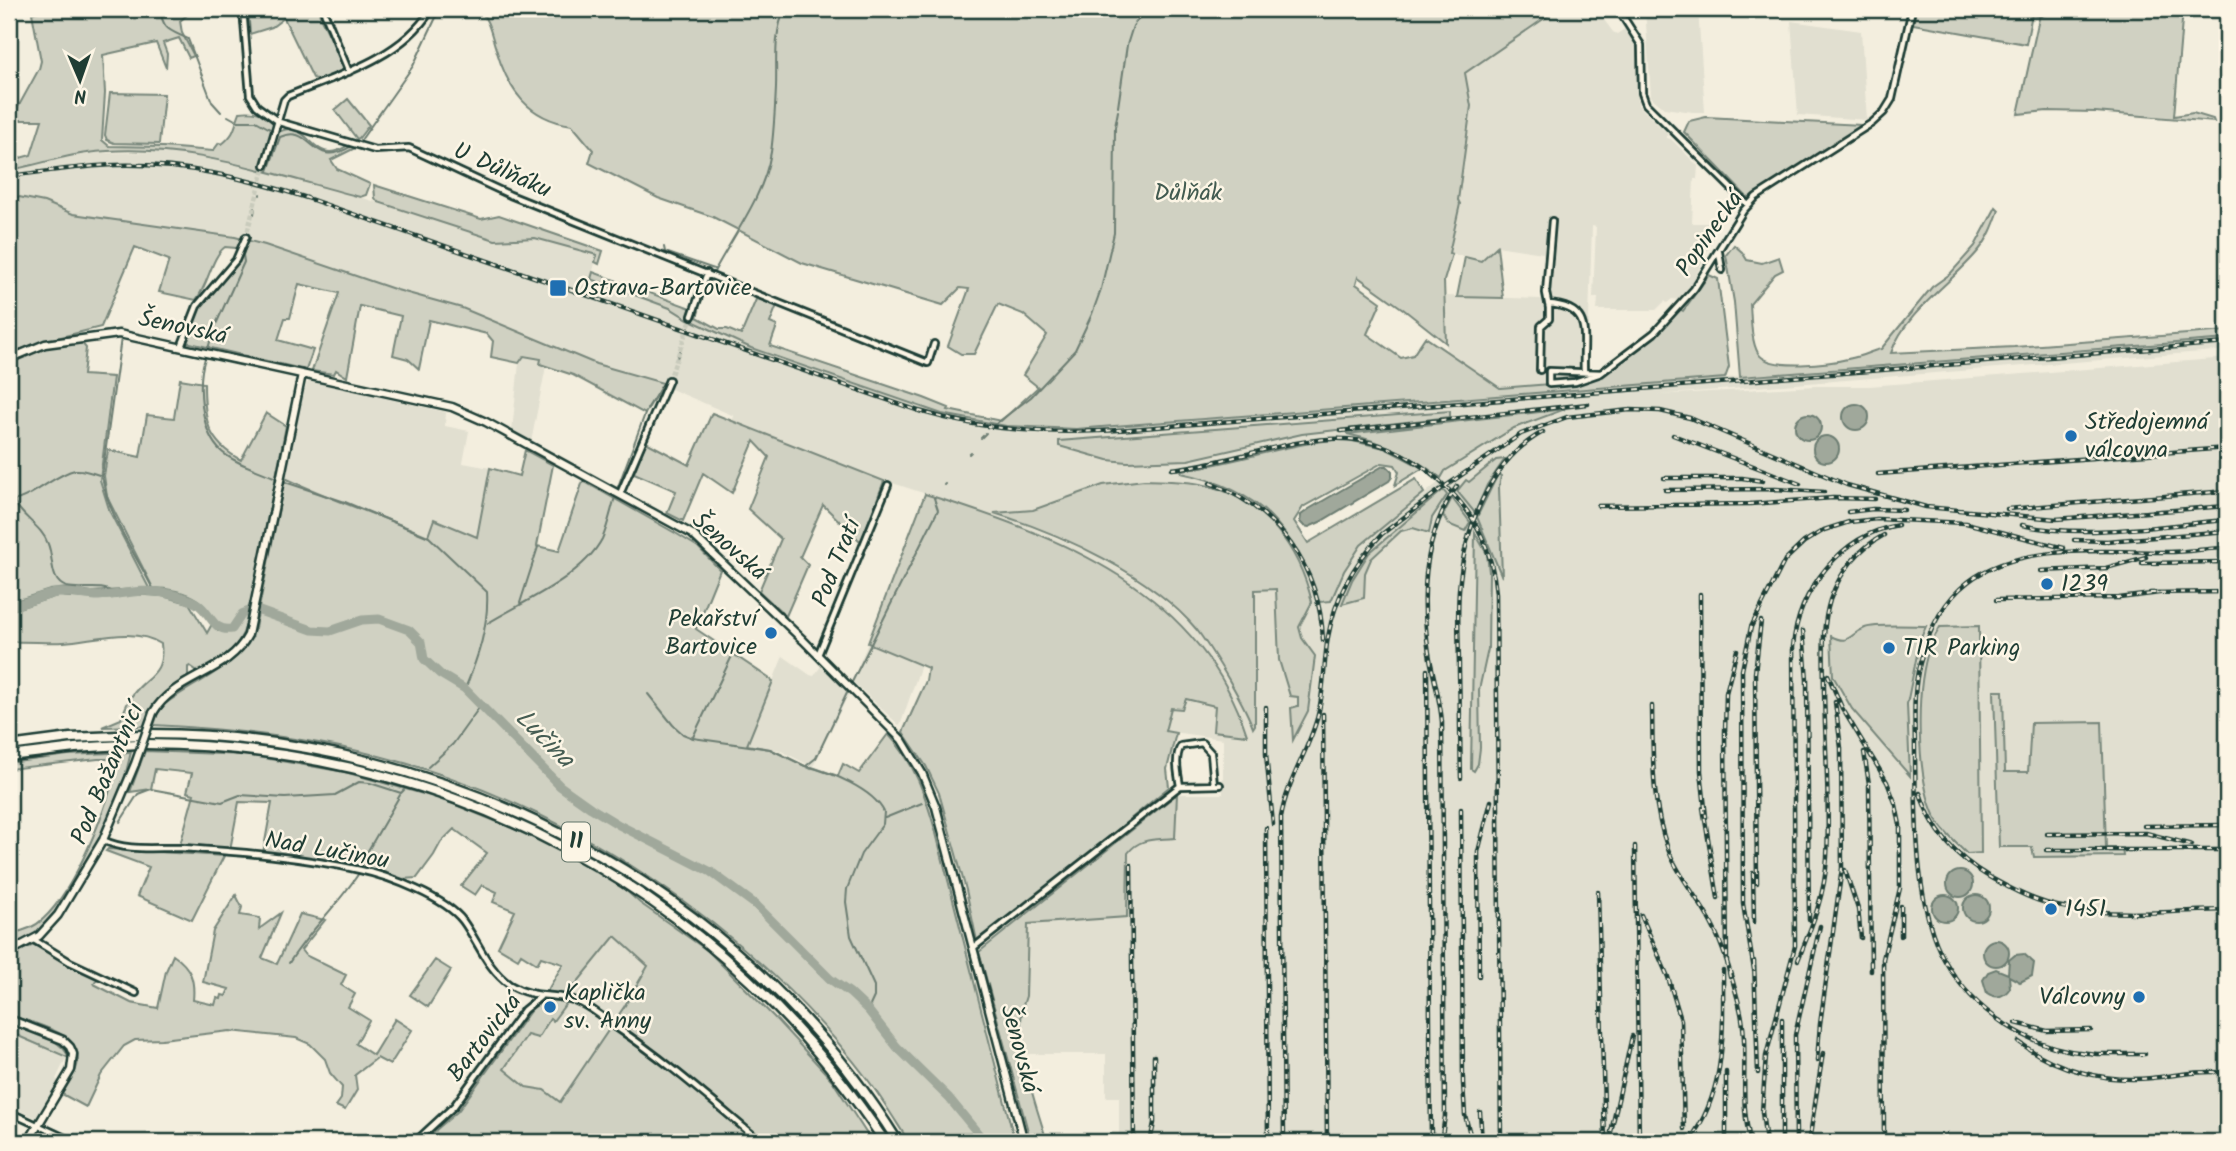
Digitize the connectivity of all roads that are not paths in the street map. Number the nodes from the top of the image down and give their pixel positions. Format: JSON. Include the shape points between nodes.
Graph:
{"nodes":[{"id":1,"x":243,"y":9,"type":"edge"},
{"id":2,"x":323,"y":9,"type":"edge"},
{"id":3,"x":1618,"y":9,"type":"edge"},
{"id":4,"x":1912,"y":9,"type":"edge"},
{"id":5,"x":2004,"y":9,"type":"edge"},
{"id":6,"x":2048,"y":9,"type":"edge"},
{"id":7,"x":430,"y":10,"type":"dead end"},
{"id":8,"x":349,"y":72,"type":"junction"},
{"id":9,"x":279,"y":121,"type":"junction"},
{"id":10,"x":265,"y":165,"type":"tunnel mouth"},
{"id":11,"x":1748,"y":205,"type":"junction"},
{"id":12,"x":1552,"y":221,"type":"dead end"},
{"id":13,"x":246,"y":237,"type":"tunnel mouth"},
{"id":14,"x":1719,"y":251,"type":"junction"},
{"id":15,"x":1722,"y":270,"type":"dead end"},
{"id":16,"x":707,"y":273,"type":"junction"},
{"id":17,"x":1547,"y":304,"type":"junction"},
{"id":18,"x":692,"y":316,"type":"tunnel mouth"},
{"id":19,"x":934,"y":344,"type":"dead end"},
{"id":20,"x":181,"y":347,"type":"junction"},
{"id":21,"x":9,"y":359,"type":"edge"},
{"id":22,"x":1540,"y":370,"type":"dead end"},
{"id":23,"x":1584,"y":371,"type":"junction"},
{"id":24,"x":1601,"y":373,"type":"junction"},
{"id":25,"x":302,"y":374,"type":"junction"},
{"id":26,"x":669,"y":380,"type":"tunnel mouth"},
{"id":27,"x":888,"y":485,"type":"dead end"},
{"id":28,"x":620,"y":494,"type":"junction"},
{"id":29,"x":818,"y":655,"type":"junction"},
{"id":30,"x":9,"y":746,"type":"edge"},
{"id":31,"x":9,"y":757,"type":"edge"},
{"id":32,"x":1180,"y":786,"type":"junction"},
{"id":33,"x":103,"y":841,"type":"junction"},
{"id":34,"x":34,"y":940,"type":"junction"},
{"id":35,"x":973,"y":948,"type":"junction"},
{"id":36,"x":9,"y":952,"type":"edge"},
{"id":37,"x":136,"y":993,"type":"dead end"},
{"id":38,"x":540,"y":997,"type":"junction"},
{"id":39,"x":9,"y":1019,"type":"edge"},
{"id":40,"x":9,"y":1112,"type":"edge"},
{"id":41,"x":39,"y":1126,"type":"junction"},
{"id":42,"x":28,"y":1142,"type":"edge"},
{"id":43,"x":74,"y":1142,"type":"edge"},
{"id":44,"x":415,"y":1142,"type":"edge"},
{"id":45,"x":761,"y":1142,"type":"edge"},
{"id":46,"x":885,"y":1142,"type":"edge"},
{"id":47,"x":898,"y":1142,"type":"edge"},
{"id":48,"x":1024,"y":1142,"type":"edge"}],
"edges":[{"from":1,"to":9,"type":"street","via":[[250,95],[257,106]]},
{"from":2,"to":8,"type":"street"},
{"from":3,"to":11,"type":"street","via":[[1641,45],[1646,104]]},
{"from":4,"to":11,"type":"street","name":"Popinecká","via":[[1892,99],[1884,112]]},
{"from":5,"to":6,"type":"street"},
{"from":7,"to":8,"type":"street","via":[[402,40]]},
{"from":8,"to":9,"type":"street","via":[[288,96]]},
{"from":9,"to":10,"type":"street"},
{"from":9,"to":16,"type":"street","name":"U Důlňáku","via":[[375,150],[409,148],[510,195]]},
{"from":11,"to":14,"type":"street","name":"Popinecká"},
{"from":12,"to":17,"type":"street"},
{"from":13,"to":20,"type":"street","via":[[236,260],[197,306]]},
{"from":14,"to":15,"type":"street"},
{"from":14,"to":24,"type":"street","name":"Popinecká","via":[[1654,333]]},
{"from":16,"to":18,"type":"street"},
{"from":16,"to":19,"type":"street","name":"U Důlňáku","via":[[928,363]]},
{"from":17,"to":22,"type":"street","via":[[1549,319],[1541,326]]},
{"from":17,"to":23,"type":"street","via":[[1569,308],[1582,318]]},
{"from":20,"to":21,"type":"street","name":"Šenovská","via":[[106,334],[45,344]]},
{"from":20,"to":25,"type":"street","name":"Šenovská"},
{"from":23,"to":24,"type":"street"},
{"from":23,"to":24,"type":"street","name":"Popinecká","via":[[1549,371],[1549,384]]},
{"from":25,"to":28,"type":"street","name":"Šenovská","via":[[466,412]]},
{"from":25,"to":33,"type":"street","name":"Pod Bažantnicí","bridge":true,"via":[[245,641],[229,658],[169,694],[153,713]]},
{"from":26,"to":28,"type":"street"},
{"from":27,"to":29,"type":"street","name":"Pod Tratí"},
{"from":28,"to":29,"type":"street","name":"Šenovská","via":[[692,534]]},
{"from":29,"to":35,"type":"street","name":"Šenovská","via":[[902,740],[922,773],[936,807]]},
{"from":30,"to":47,"type":"highway","number":"11","via":[[145,735],[271,742],[353,756],[484,798],[596,853],[684,911],[766,980],[807,1022]]},
{"from":31,"to":46,"type":"highway","number":"11","via":[[142,744],[234,748],[335,763],[457,799],[545,837],[603,868],[706,941],[799,1030]]},
{"from":32,"to":32,"type":"street","via":[[1217,785],[1211,753],[1202,743],[1181,746],[1177,764]]},
{"from":32,"to":35,"type":"street"},
{"from":33,"to":34,"type":"street","name":"Pod Bažantnicí","via":[[58,915]]},
{"from":33,"to":38,"type":"street","name":"Nad Lučinou","via":[[125,847],[301,859],[387,877],[431,897],[462,919],[491,968],[510,985]]},
{"from":34,"to":36,"type":"street","name":"Pod Bažantnicí"},
{"from":34,"to":37,"type":"street"},
{"from":35,"to":48,"type":"street","name":"Šenovská"},
{"from":38,"to":44,"type":"street","name":"Bartovická","via":[[524,1010],[454,1107]]},
{"from":38,"to":45,"type":"street","name":"Bartovická","via":[[580,1002],[638,1041]]},
{"from":39,"to":41,"type":"street","via":[[59,1038],[72,1050],[71,1070]]},
{"from":40,"to":41,"type":"street"},
{"from":41,"to":42,"type":"street"},
{"from":41,"to":43,"type":"street"}]}
